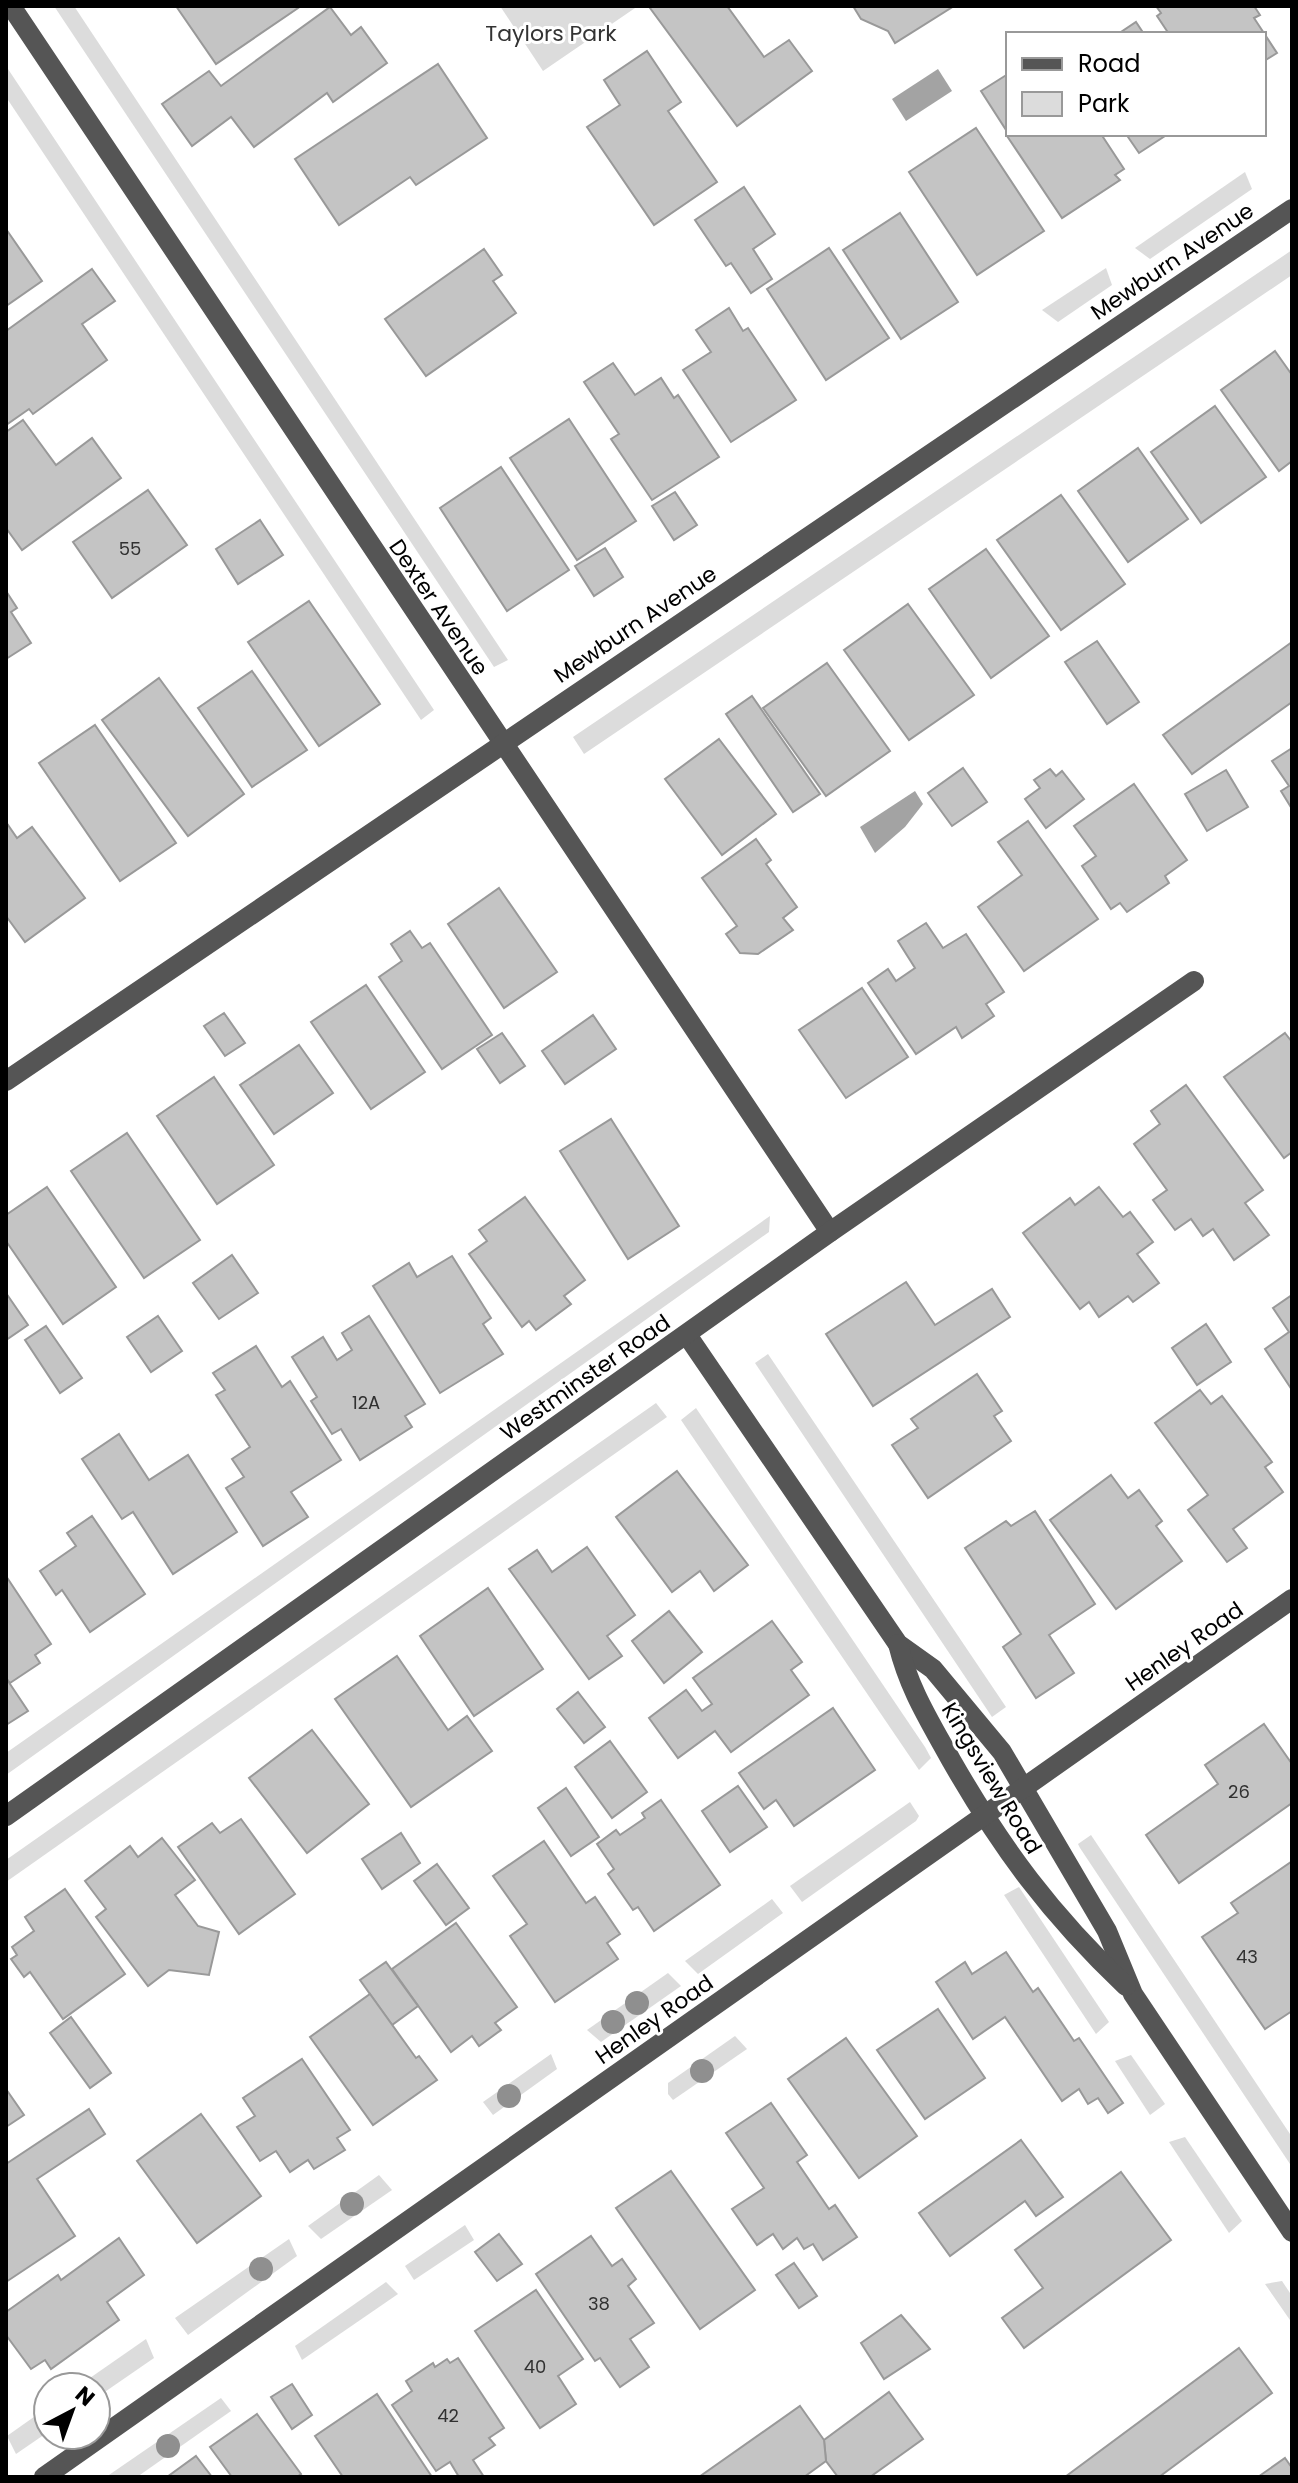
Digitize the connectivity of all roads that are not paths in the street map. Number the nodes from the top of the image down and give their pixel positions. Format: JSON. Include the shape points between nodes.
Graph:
{"nodes":[{"id":1,"x":11,"y":6,"type":"edge"},
{"id":2,"x":1292,"y":209,"type":"edge"},
{"id":3,"x":501,"y":742,"type":"junction"},
{"id":4,"x":1194,"y":981,"type":"dead end"},
{"id":5,"x":6,"y":1081,"type":"edge"},
{"id":6,"x":830,"y":1232,"type":"junction"},
{"id":7,"x":687,"y":1335,"type":"junction"},
{"id":8,"x":1292,"y":1599,"type":"edge"},
{"id":9,"x":898,"y":1644,"type":"junction"},
{"id":10,"x":1025,"y":1787,"type":"junction"},
{"id":11,"x":6,"y":1816,"type":"edge"},
{"id":12,"x":983,"y":1817,"type":"junction"},
{"id":13,"x":1133,"y":1994,"type":"junction"},
{"id":14,"x":1292,"y":2232,"type":"edge"},
{"id":15,"x":44,"y":2477,"type":"edge"}],
"edges":[{"from":1,"to":3,"type":"street","name":"Dexter Avenue"},
{"from":2,"to":3,"type":"street","name":"Mewburn Avenue"},
{"from":3,"to":5,"type":"street","name":"Mewburn Avenue"},
{"from":3,"to":6,"type":"street","name":"Dexter Avenue"},
{"from":4,"to":6,"type":"street","name":"Westminster Road"},
{"from":6,"to":7,"type":"street","name":"Westminster Road"},
{"from":7,"to":9,"type":"street","name":"Kingsview Road"},
{"from":7,"to":11,"type":"street","name":"Westminster Road"},
{"from":8,"to":10,"type":"street","name":"Henley Road"},
{"from":9,"to":10,"type":"street","name":"Kingsview Road","via":[[933,1669]]},
{"from":9,"to":12,"type":"street","name":"Kingsview Road","via":[[907,1683]]},
{"from":10,"to":12,"type":"street","name":"Henley Road"},
{"from":10,"to":13,"type":"street","name":"Kingsview Road","via":[[1107,1931]]},
{"from":12,"to":13,"type":"street","name":"Kingsview Road","via":[[1078,1941]]},
{"from":12,"to":15,"type":"street","name":"Henley Road"},
{"from":13,"to":14,"type":"street","name":"Kingsview Road"}]}
